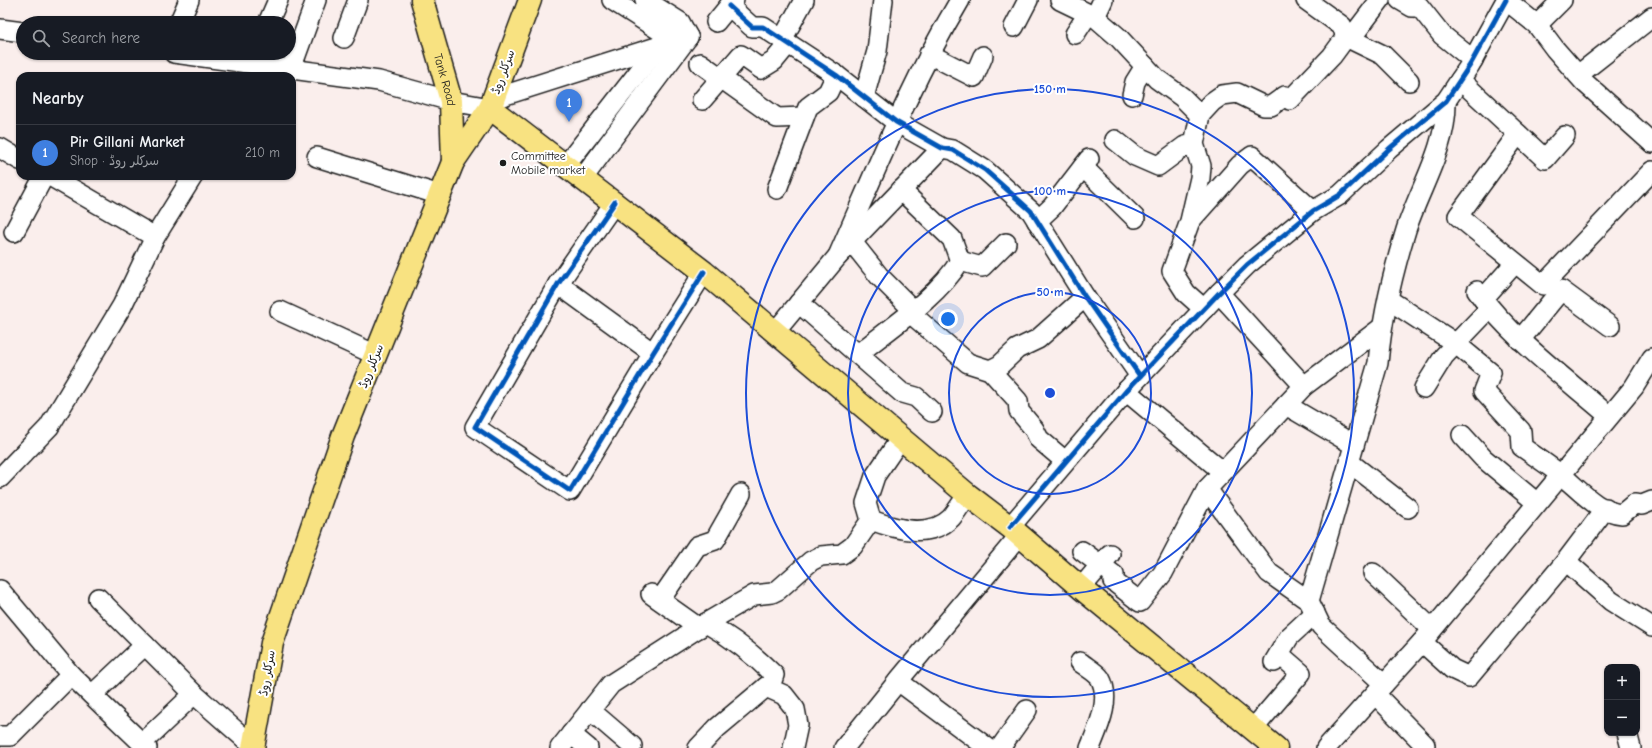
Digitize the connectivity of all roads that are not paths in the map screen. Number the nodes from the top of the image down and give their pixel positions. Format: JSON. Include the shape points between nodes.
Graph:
{"nodes":[{"id":1,"x":189,"y":0,"type":"edge"},
{"id":2,"x":278,"y":0,"type":"edge"},
{"id":3,"x":316,"y":0,"type":"edge"},
{"id":4,"x":358,"y":0,"type":"edge"},
{"id":5,"x":422,"y":0,"type":"edge"},
{"id":6,"x":530,"y":0,"type":"edge"},
{"id":7,"x":612,"y":0,"type":"edge"},
{"id":8,"x":645,"y":0,"type":"edge"},
{"id":9,"x":804,"y":0,"type":"edge"},
{"id":10,"x":883,"y":0,"type":"edge"},
{"id":11,"x":960,"y":0,"type":"edge"},
{"id":12,"x":1028,"y":0,"type":"edge"},
{"id":13,"x":1060,"y":0,"type":"edge"},
{"id":14,"x":1103,"y":0,"type":"edge"},
{"id":15,"x":1309,"y":0,"type":"edge"},
{"id":16,"x":1380,"y":0,"type":"edge"},
{"id":17,"x":1400,"y":0,"type":"edge"},
{"id":18,"x":1506,"y":0,"type":"edge"},
{"id":19,"x":1562,"y":0,"type":"edge"},
{"id":20,"x":731,"y":3,"type":"edge"},
{"id":21,"x":1092,"y":15,"type":"junction"},
{"id":22,"x":182,"y":16,"type":"edge"},
{"id":23,"x":271,"y":16,"type":"edge"},
{"id":24,"x":1652,"y":17,"type":"edge"},
{"id":25,"x":716,"y":22,"type":"dead end"},
{"id":26,"x":1537,"y":25,"type":"junction"},
{"id":27,"x":1014,"y":27,"type":"dead end"},
{"id":28,"x":0,"y":29,"type":"edge"},
{"id":29,"x":16,"y":31,"type":"edge"},
{"id":30,"x":1075,"y":34,"type":"dead end"},
{"id":31,"x":1346,"y":36,"type":"junction"},
{"id":32,"x":344,"y":38,"type":"dead end"},
{"id":33,"x":674,"y":41,"type":"junction"},
{"id":34,"x":785,"y":42,"type":"junction"},
{"id":35,"x":929,"y":54,"type":"junction"},
{"id":36,"x":296,"y":55,"type":"edge"},
{"id":37,"x":984,"y":56,"type":"dead end"},
{"id":38,"x":225,"y":60,"type":"edge"},
{"id":39,"x":294,"y":60,"type":"edge"},
{"id":40,"x":1473,"y":60,"type":"junction"},
{"id":41,"x":700,"y":63,"type":"dead end"},
{"id":42,"x":254,"y":64,"type":"edge"},
{"id":43,"x":1145,"y":66,"type":"junction"},
{"id":44,"x":291,"y":69,"type":"junction"},
{"id":45,"x":1578,"y":74,"type":"junction"},
{"id":46,"x":836,"y":76,"type":"junction"},
{"id":47,"x":720,"y":77,"type":"junction"},
{"id":48,"x":1460,"y":80,"type":"junction"},
{"id":49,"x":1410,"y":81,"type":"dead end"},
{"id":50,"x":1132,"y":95,"type":"dead end"},
{"id":51,"x":864,"y":97,"type":"junction"},
{"id":52,"x":702,"y":100,"type":"dead end"},
{"id":53,"x":451,"y":101,"type":"junction"},
{"id":54,"x":1446,"y":101,"type":"junction"},
{"id":55,"x":492,"y":104,"type":"junction"},
{"id":56,"x":1200,"y":115,"type":"junction"},
{"id":57,"x":804,"y":118,"type":"junction"},
{"id":58,"x":896,"y":122,"type":"junction"},
{"id":59,"x":1518,"y":134,"type":"junction"},
{"id":60,"x":1565,"y":136,"type":"dead end"},
{"id":61,"x":1115,"y":140,"type":"dead end"},
{"id":62,"x":1652,"y":143,"type":"edge"},
{"id":63,"x":1194,"y":144,"type":"junction"},
{"id":64,"x":0,"y":148,"type":"edge"},
{"id":65,"x":942,"y":148,"type":"junction"},
{"id":66,"x":317,"y":157,"type":"dead end"},
{"id":67,"x":16,"y":158,"type":"edge"},
{"id":68,"x":453,"y":162,"type":"junction"},
{"id":69,"x":1652,"y":171,"type":"edge"},
{"id":70,"x":575,"y":172,"type":"junction"},
{"id":71,"x":42,"y":180,"type":"edge"},
{"id":72,"x":57,"y":180,"type":"edge"},
{"id":73,"x":191,"y":180,"type":"edge"},
{"id":74,"x":777,"y":189,"type":"dead end"},
{"id":75,"x":901,"y":190,"type":"junction"},
{"id":76,"x":440,"y":195,"type":"junction"},
{"id":77,"x":615,"y":202,"type":"junction"},
{"id":78,"x":1313,"y":211,"type":"junction"},
{"id":79,"x":1135,"y":218,"type":"dead end"},
{"id":80,"x":1037,"y":221,"type":"junction"},
{"id":81,"x":1190,"y":221,"type":"junction"},
{"id":82,"x":14,"y":232,"type":"dead end"},
{"id":83,"x":155,"y":237,"type":"junction"},
{"id":84,"x":852,"y":242,"type":"junction"},
{"id":85,"x":1006,"y":243,"type":"dead end"},
{"id":86,"x":838,"y":256,"type":"junction"},
{"id":87,"x":960,"y":261,"type":"junction"},
{"id":88,"x":1515,"y":264,"type":"junction"},
{"id":89,"x":704,"y":272,"type":"junction"},
{"id":90,"x":558,"y":284,"type":"junction"},
{"id":91,"x":1219,"y":294,"type":"junction"},
{"id":92,"x":1085,"y":297,"type":"junction"},
{"id":93,"x":1483,"y":299,"type":"junction"},
{"id":94,"x":1389,"y":300,"type":"junction"},
{"id":95,"x":799,"y":303,"type":"junction"},
{"id":96,"x":1204,"y":309,"type":"junction"},
{"id":97,"x":280,"y":311,"type":"dead end"},
{"id":98,"x":911,"y":311,"type":"junction"},
{"id":99,"x":1610,"y":326,"type":"dead end"},
{"id":100,"x":1381,"y":328,"type":"junction"},
{"id":101,"x":775,"y":332,"type":"junction"},
{"id":102,"x":1520,"y":340,"type":"junction"},
{"id":103,"x":1455,"y":343,"type":"junction"},
{"id":104,"x":653,"y":353,"type":"junction"},
{"id":105,"x":858,"y":354,"type":"junction"},
{"id":106,"x":376,"y":355,"type":"junction"},
{"id":107,"x":1652,"y":358,"type":"edge"},
{"id":108,"x":990,"y":370,"type":"junction"},
{"id":109,"x":1140,"y":376,"type":"junction"},
{"id":110,"x":1304,"y":386,"type":"junction"},
{"id":111,"x":1424,"y":388,"type":"dead end"},
{"id":112,"x":1126,"y":391,"type":"junction"},
{"id":113,"x":1286,"y":405,"type":"junction"},
{"id":114,"x":932,"y":412,"type":"dead end"},
{"id":115,"x":1609,"y":416,"type":"junction"},
{"id":116,"x":1462,"y":434,"type":"dead end"},
{"id":117,"x":901,"y":438,"type":"junction"},
{"id":118,"x":1352,"y":453,"type":"junction"},
{"id":119,"x":1065,"y":461,"type":"junction"},
{"id":120,"x":1223,"y":472,"type":"junction"},
{"id":121,"x":1561,"y":475,"type":"junction"},
{"id":122,"x":0,"y":478,"type":"edge"},
{"id":123,"x":1207,"y":489,"type":"junction"},
{"id":124,"x":741,"y":494,"type":"dead end"},
{"id":125,"x":968,"y":495,"type":"junction"},
{"id":126,"x":1537,"y":503,"type":"junction"},
{"id":127,"x":1649,"y":507,"type":"edge"},
{"id":128,"x":1408,"y":508,"type":"dead end"},
{"id":129,"x":1606,"y":508,"type":"junction"},
{"id":130,"x":871,"y":520,"type":"junction"},
{"id":131,"x":1015,"y":532,"type":"junction"},
{"id":132,"x":1082,"y":551,"type":"dead end"},
{"id":133,"x":1105,"y":560,"type":"junction"},
{"id":134,"x":1566,"y":561,"type":"junction"},
{"id":135,"x":1373,"y":573,"type":"dead end"},
{"id":136,"x":1081,"y":588,"type":"junction"},
{"id":137,"x":0,"y":590,"type":"edge"},
{"id":138,"x":1131,"y":595,"type":"junction"},
{"id":139,"x":98,"y":598,"type":"dead end"},
{"id":140,"x":1312,"y":607,"type":"junction"},
{"id":141,"x":1114,"y":616,"type":"junction"},
{"id":142,"x":702,"y":626,"type":"junction"},
{"id":143,"x":1652,"y":627,"type":"edge"},
{"id":144,"x":1427,"y":636,"type":"junction"},
{"id":145,"x":145,"y":645,"type":"junction"},
{"id":146,"x":1080,"y":662,"type":"dead end"},
{"id":147,"x":71,"y":675,"type":"junction"},
{"id":148,"x":898,"y":681,"type":"junction"},
{"id":149,"x":766,"y":687,"type":"junction"},
{"id":150,"x":1380,"y":689,"type":"junction"},
{"id":151,"x":194,"y":694,"type":"junction"},
{"id":152,"x":92,"y":696,"type":"junction"},
{"id":153,"x":590,"y":710,"type":"junction"},
{"id":154,"x":1027,"y":710,"type":"dead end"},
{"id":155,"x":1253,"y":729,"type":"junction"},
{"id":156,"x":0,"y":736,"type":"edge"},
{"id":157,"x":1628,"y":736,"type":"edge"},
{"id":158,"x":565,"y":741,"type":"edge"},
{"id":159,"x":0,"y":743,"type":"edge"},
{"id":160,"x":145,"y":746,"type":"edge"},
{"id":161,"x":632,"y":746,"type":"dead end"},
{"id":162,"x":253,"y":747,"type":"edge"},
{"id":163,"x":1429,"y":747,"type":"edge"},
{"id":164,"x":6,"y":748,"type":"edge"},
{"id":165,"x":588,"y":748,"type":"edge"},
{"id":166,"x":698,"y":748,"type":"edge"},
{"id":167,"x":793,"y":748,"type":"edge"},
{"id":168,"x":844,"y":748,"type":"edge"},
{"id":169,"x":988,"y":748,"type":"edge"},
{"id":170,"x":1000,"y":748,"type":"edge"},
{"id":171,"x":1090,"y":748,"type":"edge"},
{"id":172,"x":1276,"y":748,"type":"edge"},
{"id":173,"x":1326,"y":748,"type":"edge"},
{"id":174,"x":1631,"y":748,"type":"edge"}],
"edges":[{"from":1,"to":22,"type":"street"},
{"from":2,"to":23,"type":"street"},
{"from":3,"to":36,"type":"street"},
{"from":4,"to":32,"type":"street"},
{"from":5,"to":53,"type":"main road","name":"Tank Road"},
{"from":6,"to":55,"type":"main road","name":"سرکلر روڈ"},
{"from":7,"to":33,"type":"street"},
{"from":8,"to":33,"type":"street","via":[[680,22]]},
{"from":9,"to":34,"type":"street"},
{"from":10,"to":51,"type":"street","via":[[877,51]]},
{"from":11,"to":35,"type":"street"},
{"from":12,"to":27,"type":"street"},
{"from":13,"to":21,"type":"street"},
{"from":14,"to":21,"type":"street"},
{"from":15,"to":31,"type":"street","via":[[1342,26]]},
{"from":16,"to":31,"type":"street","via":[[1355,33]]},
{"from":17,"to":40,"type":"street","via":[[1412,7],[1419,6],[1442,35]]},
{"from":18,"to":26,"type":"street"},
{"from":18,"to":40,"type":"street"},
{"from":19,"to":26,"type":"street"},
{"from":20,"to":25,"type":"street"},
{"from":20,"to":34,"type":"street","via":[[752,27],[763,27]]},
{"from":21,"to":30,"type":"street"},
{"from":21,"to":43,"type":"street","via":[[1118,37]]},
{"from":24,"to":45,"type":"street"},
{"from":26,"to":45,"type":"street"},
{"from":28,"to":29,"type":"street"},
{"from":31,"to":49,"type":"street","via":[[1383,55]]},
{"from":31,"to":56,"type":"street","via":[[1332,56],[1290,100],[1285,96],[1272,106],[1264,106],[1237,93],[1222,95]]},
{"from":33,"to":55,"type":"street"},
{"from":33,"to":70,"type":"street"},
{"from":33,"to":70,"type":"street"},
{"from":34,"to":46,"type":"street"},
{"from":34,"to":47,"type":"street","via":[[774,61],[761,69],[741,55]]},
{"from":35,"to":37,"type":"street","via":[[974,77]]},
{"from":35,"to":58,"type":"street"},
{"from":38,"to":42,"type":"street"},
{"from":39,"to":44,"type":"street"},
{"from":40,"to":48,"type":"street"},
{"from":41,"to":47,"type":"street"},
{"from":42,"to":44,"type":"street"},
{"from":43,"to":50,"type":"street","via":[[1135,82]]},
{"from":43,"to":56,"type":"street"},
{"from":44,"to":53,"type":"street","via":[[379,81]]},
{"from":45,"to":62,"type":"street"},
{"from":46,"to":51,"type":"street"},
{"from":46,"to":57,"type":"street","via":[[828,92],[808,107]]},
{"from":47,"to":52,"type":"street"},
{"from":47,"to":57,"type":"street","via":[[777,118]]},
{"from":48,"to":54,"type":"street"},
{"from":48,"to":59,"type":"street"},
{"from":51,"to":58,"type":"street"},
{"from":53,"to":55,"type":"street"},
{"from":53,"to":68,"type":"main road","name":"Tank Road"},
{"from":54,"to":78,"type":"street","via":[[1340,195]]},
{"from":54,"to":94,"type":"street","via":[[1446,119],[1434,164],[1406,230]]},
{"from":55,"to":68,"type":"main road","name":"سرکلر روڈ"},
{"from":55,"to":70,"type":"main road"},
{"from":56,"to":63,"type":"street"},
{"from":57,"to":74,"type":"street"},
{"from":58,"to":65,"type":"street"},
{"from":58,"to":86,"type":"street"},
{"from":59,"to":60,"type":"street","via":[[1545,159]]},
{"from":59,"to":88,"type":"street","via":[[1458,216]]},
{"from":61,"to":63,"type":"street","via":[[1135,156],[1158,166],[1185,146]]},
{"from":63,"to":81,"type":"street","via":[[1201,166]]},
{"from":64,"to":67,"type":"street"},
{"from":65,"to":75,"type":"street"},
{"from":65,"to":80,"type":"street","via":[[953,150],[985,170],[1031,212]]},
{"from":66,"to":76,"type":"street"},
{"from":68,"to":76,"type":"main road","name":"سرکلر روڈ"},
{"from":69,"to":88,"type":"street","via":[[1542,285]]},
{"from":70,"to":77,"type":"main road"},
{"from":71,"to":82,"type":"street"},
{"from":72,"to":83,"type":"street"},
{"from":73,"to":83,"type":"street"},
{"from":75,"to":84,"type":"street"},
{"from":75,"to":87,"type":"street","via":[[952,239]]},
{"from":76,"to":106,"type":"main road","name":"سرکلر روڈ"},
{"from":77,"to":89,"type":"main road"},
{"from":77,"to":90,"type":"street"},
{"from":78,"to":81,"type":"street","via":[[1252,156],[1240,165]]},
{"from":78,"to":91,"type":"street","via":[[1248,265]]},
{"from":79,"to":80,"type":"street","via":[[1086,163],[1052,207]]},
{"from":80,"to":92,"type":"street"},
{"from":81,"to":96,"type":"street","via":[[1172,271],[1186,293]]},
{"from":83,"to":122,"type":"street","via":[[122,306],[49,427]]},
{"from":84,"to":86,"type":"street"},
{"from":84,"to":98,"type":"street"},
{"from":85,"to":87,"type":"street","via":[[982,267]]},
{"from":86,"to":95,"type":"street"},
{"from":87,"to":98,"type":"street","via":[[952,274]]},
{"from":88,"to":93,"type":"street"},
{"from":89,"to":101,"type":"main road"},
{"from":89,"to":104,"type":"street"},
{"from":90,"to":104,"type":"street"},
{"from":90,"to":104,"type":"street","via":[[475,428],[570,491]]},
{"from":91,"to":96,"type":"street"},
{"from":91,"to":110,"type":"street"},
{"from":92,"to":108,"type":"street","via":[[1038,339],[1017,349],[1000,365]]},
{"from":92,"to":109,"type":"street"},
{"from":93,"to":102,"type":"street"},
{"from":93,"to":103,"type":"street"},
{"from":94,"to":100,"type":"street"},
{"from":94,"to":103,"type":"street"},
{"from":95,"to":101,"type":"street"},
{"from":95,"to":105,"type":"street"},
{"from":96,"to":109,"type":"street"},
{"from":97,"to":106,"type":"street"},
{"from":98,"to":105,"type":"street"},
{"from":98,"to":108,"type":"street","via":[[968,363]]},
{"from":99,"to":102,"type":"street","via":[[1561,290]]},
{"from":100,"to":110,"type":"street"},
{"from":100,"to":118,"type":"street","via":[[1378,364]]},
{"from":101,"to":117,"type":"main road"},
{"from":102,"to":115,"type":"street"},
{"from":103,"to":111,"type":"street"},
{"from":103,"to":121,"type":"street","via":[[1491,373],[1484,391],[1521,431],[1522,447]]},
{"from":105,"to":114,"type":"street","via":[[902,393],[916,397]]},
{"from":106,"to":162,"type":"main road","name":"سرکلر روڈ","via":[[343,436],[272,643]]},
{"from":107,"to":115,"type":"street","via":[[1634,387]]},
{"from":108,"to":119,"type":"street","via":[[1018,401],[1019,411],[1039,439]]},
{"from":109,"to":112,"type":"street"},
{"from":110,"to":113,"type":"street"},
{"from":112,"to":119,"type":"street"},
{"from":112,"to":120,"type":"street"},
{"from":113,"to":118,"type":"street"},
{"from":113,"to":120,"type":"street"},
{"from":115,"to":121,"type":"street"},
{"from":116,"to":126,"type":"street","via":[[1483,458]]},
{"from":117,"to":125,"type":"main road"},
{"from":117,"to":130,"type":"street","via":[[875,476],[866,503]]},
{"from":118,"to":128,"type":"street"},
{"from":118,"to":140,"type":"street"},
{"from":119,"to":131,"type":"street"},
{"from":120,"to":123,"type":"street"},
{"from":121,"to":126,"type":"street"},
{"from":121,"to":129,"type":"street","via":[[1591,502]]},
{"from":123,"to":138,"type":"street","via":[[1163,573],[1140,602]]},
{"from":123,"to":140,"type":"street","via":[[1269,573]]},
{"from":124,"to":142,"type":"street","via":[[715,540],[697,546],[655,597]]},
{"from":125,"to":130,"type":"street","via":[[950,518],[932,530],[893,528]]},
{"from":125,"to":131,"type":"main road"},
{"from":126,"to":144,"type":"street"},
{"from":127,"to":129,"type":"street","via":[[1634,504],[1622,514],[1614,514]]},
{"from":129,"to":134,"type":"street"},
{"from":130,"to":142,"type":"street","via":[[853,546],[842,554],[821,556],[811,561],[778,590],[754,595]]},
{"from":131,"to":136,"type":"main road"},
{"from":131,"to":148,"type":"street"},
{"from":132,"to":133,"type":"street"},
{"from":133,"to":136,"type":"street"},
{"from":133,"to":138,"type":"street","via":[[1114,575],[1113,581]]},
{"from":134,"to":143,"type":"street","via":[[1611,601]]},
{"from":134,"to":144,"type":"street","via":[[1469,677],[1452,669]]},
{"from":135,"to":144,"type":"street"},
{"from":136,"to":141,"type":"main road"},
{"from":137,"to":147,"type":"street"},
{"from":138,"to":141,"type":"street"},
{"from":139,"to":145,"type":"street"},
{"from":140,"to":150,"type":"street","via":[[1321,626]]},
{"from":140,"to":155,"type":"street","via":[[1276,658],[1301,673]]},
{"from":141,"to":155,"type":"main road"},
{"from":142,"to":149,"type":"street","via":[[723,632],[762,663],[774,675],[771,684]]},
{"from":142,"to":153,"type":"street","via":[[611,684]]},
{"from":144,"to":150,"type":"street"},
{"from":145,"to":151,"type":"street"},
{"from":145,"to":152,"type":"street"},
{"from":146,"to":171,"type":"street","via":[[1099,677],[1104,689],[1102,715]]},
{"from":147,"to":152,"type":"street"},
{"from":147,"to":156,"type":"street","via":[[10,736]]},
{"from":148,"to":168,"type":"street"},
{"from":148,"to":169,"type":"street"},
{"from":149,"to":166,"type":"street","via":[[717,728]]},
{"from":149,"to":167,"type":"street","via":[[784,695],[795,709],[798,725]]},
{"from":150,"to":163,"type":"street"},
{"from":150,"to":173,"type":"street"},
{"from":151,"to":160,"type":"street"},
{"from":151,"to":162,"type":"street"},
{"from":152,"to":160,"type":"street"},
{"from":153,"to":158,"type":"street"},
{"from":153,"to":161,"type":"street"},
{"from":154,"to":170,"type":"street"},
{"from":155,"to":172,"type":"main road"},
{"from":157,"to":174,"type":"street"},
{"from":158,"to":165,"type":"street"},
{"from":159,"to":164,"type":"street"}]}
